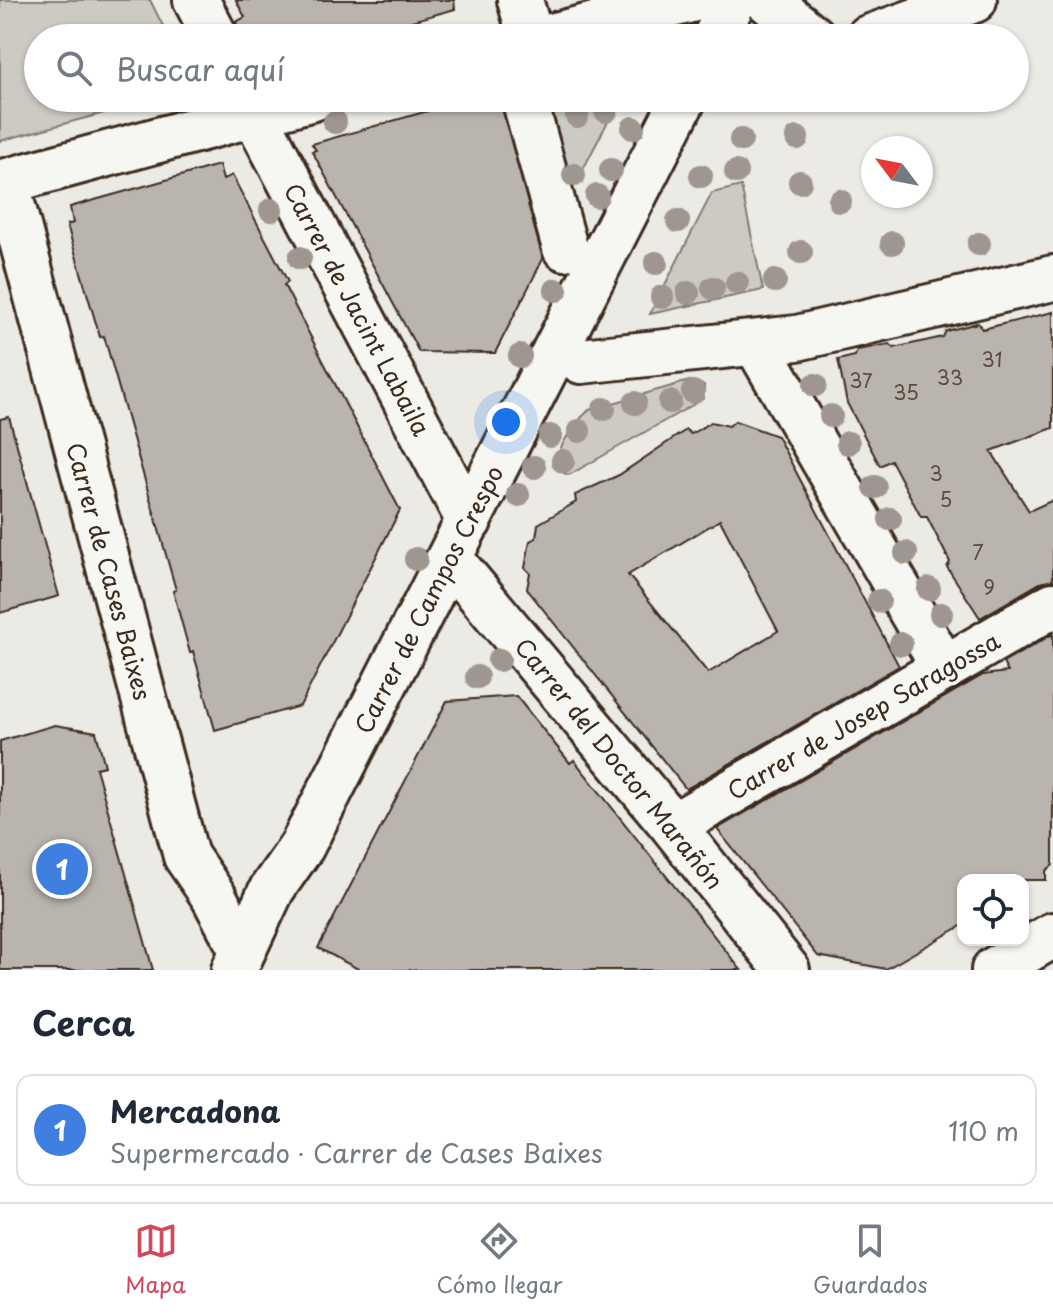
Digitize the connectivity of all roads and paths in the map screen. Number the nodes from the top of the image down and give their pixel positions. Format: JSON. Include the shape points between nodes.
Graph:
{"nodes":[{"id":1,"x":196,"y":0,"type":"edge"},
{"id":2,"x":520,"y":0,"type":"edge"},
{"id":3,"x":691,"y":0,"type":"edge"},
{"id":4,"x":734,"y":0,"type":"edge"},
{"id":5,"x":767,"y":0,"type":"edge"},
{"id":6,"x":974,"y":0,"type":"edge"},
{"id":7,"x":209,"y":24,"type":"edge"},
{"id":8,"x":527,"y":24,"type":"edge"},
{"id":9,"x":598,"y":24,"type":"edge"},
{"id":10,"x":722,"y":24,"type":"edge"},
{"id":11,"x":797,"y":24,"type":"edge"},
{"id":12,"x":907,"y":24,"type":"edge"},
{"id":13,"x":230,"y":112,"type":"edge"},
{"id":14,"x":252,"y":112,"type":"edge"},
{"id":15,"x":528,"y":112,"type":"edge"},
{"id":16,"x":677,"y":112,"type":"edge"},
{"id":17,"x":3,"y":182,"type":"edge"},
{"id":18,"x":565,"y":248,"type":"dead end"},
{"id":19,"x":1053,"y":278,"type":"edge"},
{"id":20,"x":17,"y":291,"type":"edge"},
{"id":21,"x":757,"y":345,"type":"junction"},
{"id":22,"x":581,"y":361,"type":"dead end"},
{"id":23,"x":459,"y":540,"type":"junction"},
{"id":24,"x":1053,"y":605,"type":"edge"},
{"id":25,"x":944,"y":668,"type":"junction"},
{"id":26,"x":673,"y":826,"type":"junction"},
{"id":27,"x":1053,"y":935,"type":"edge"},
{"id":28,"x":238,"y":960,"type":"edge"},
{"id":29,"x":787,"y":970,"type":"edge"},
{"id":30,"x":994,"y":970,"type":"edge"}],
"edges":[{"from":1,"to":7,"type":"street"},
{"from":2,"to":8,"type":"street"},
{"from":3,"to":9,"type":"street"},
{"from":4,"to":10,"type":"street"},
{"from":5,"to":11,"type":"street"},
{"from":6,"to":12,"type":"street"},
{"from":13,"to":17,"type":"street"},
{"from":14,"to":23,"type":"street","name":"Carrer de Jacint Labaila"},
{"from":15,"to":18,"type":"street"},
{"from":16,"to":23,"type":"street","name":"Carrer de Campos Crespo"},
{"from":17,"to":20,"type":"street","name":"Carrer de Cases Baixes"},
{"from":19,"to":21,"type":"street"},
{"from":20,"to":28,"type":"street","name":"Carrer de Cases Baixes","via":[[186,856],[214,897]]},
{"from":21,"to":22,"type":"street"},
{"from":21,"to":25,"type":"street"},
{"from":23,"to":26,"type":"street","name":"Carrer del Doctor Marañón"},
{"from":23,"to":28,"type":"street","name":"Carrer de Campos Crespo"},
{"from":24,"to":25,"type":"street","name":"Carrer de Josep Saragossa"},
{"from":25,"to":26,"type":"street","name":"Carrer de Josep Saragossa"},
{"from":26,"to":29,"type":"street","name":"Carrer del Doctor Marañón"},
{"from":27,"to":30,"type":"street"}]}
